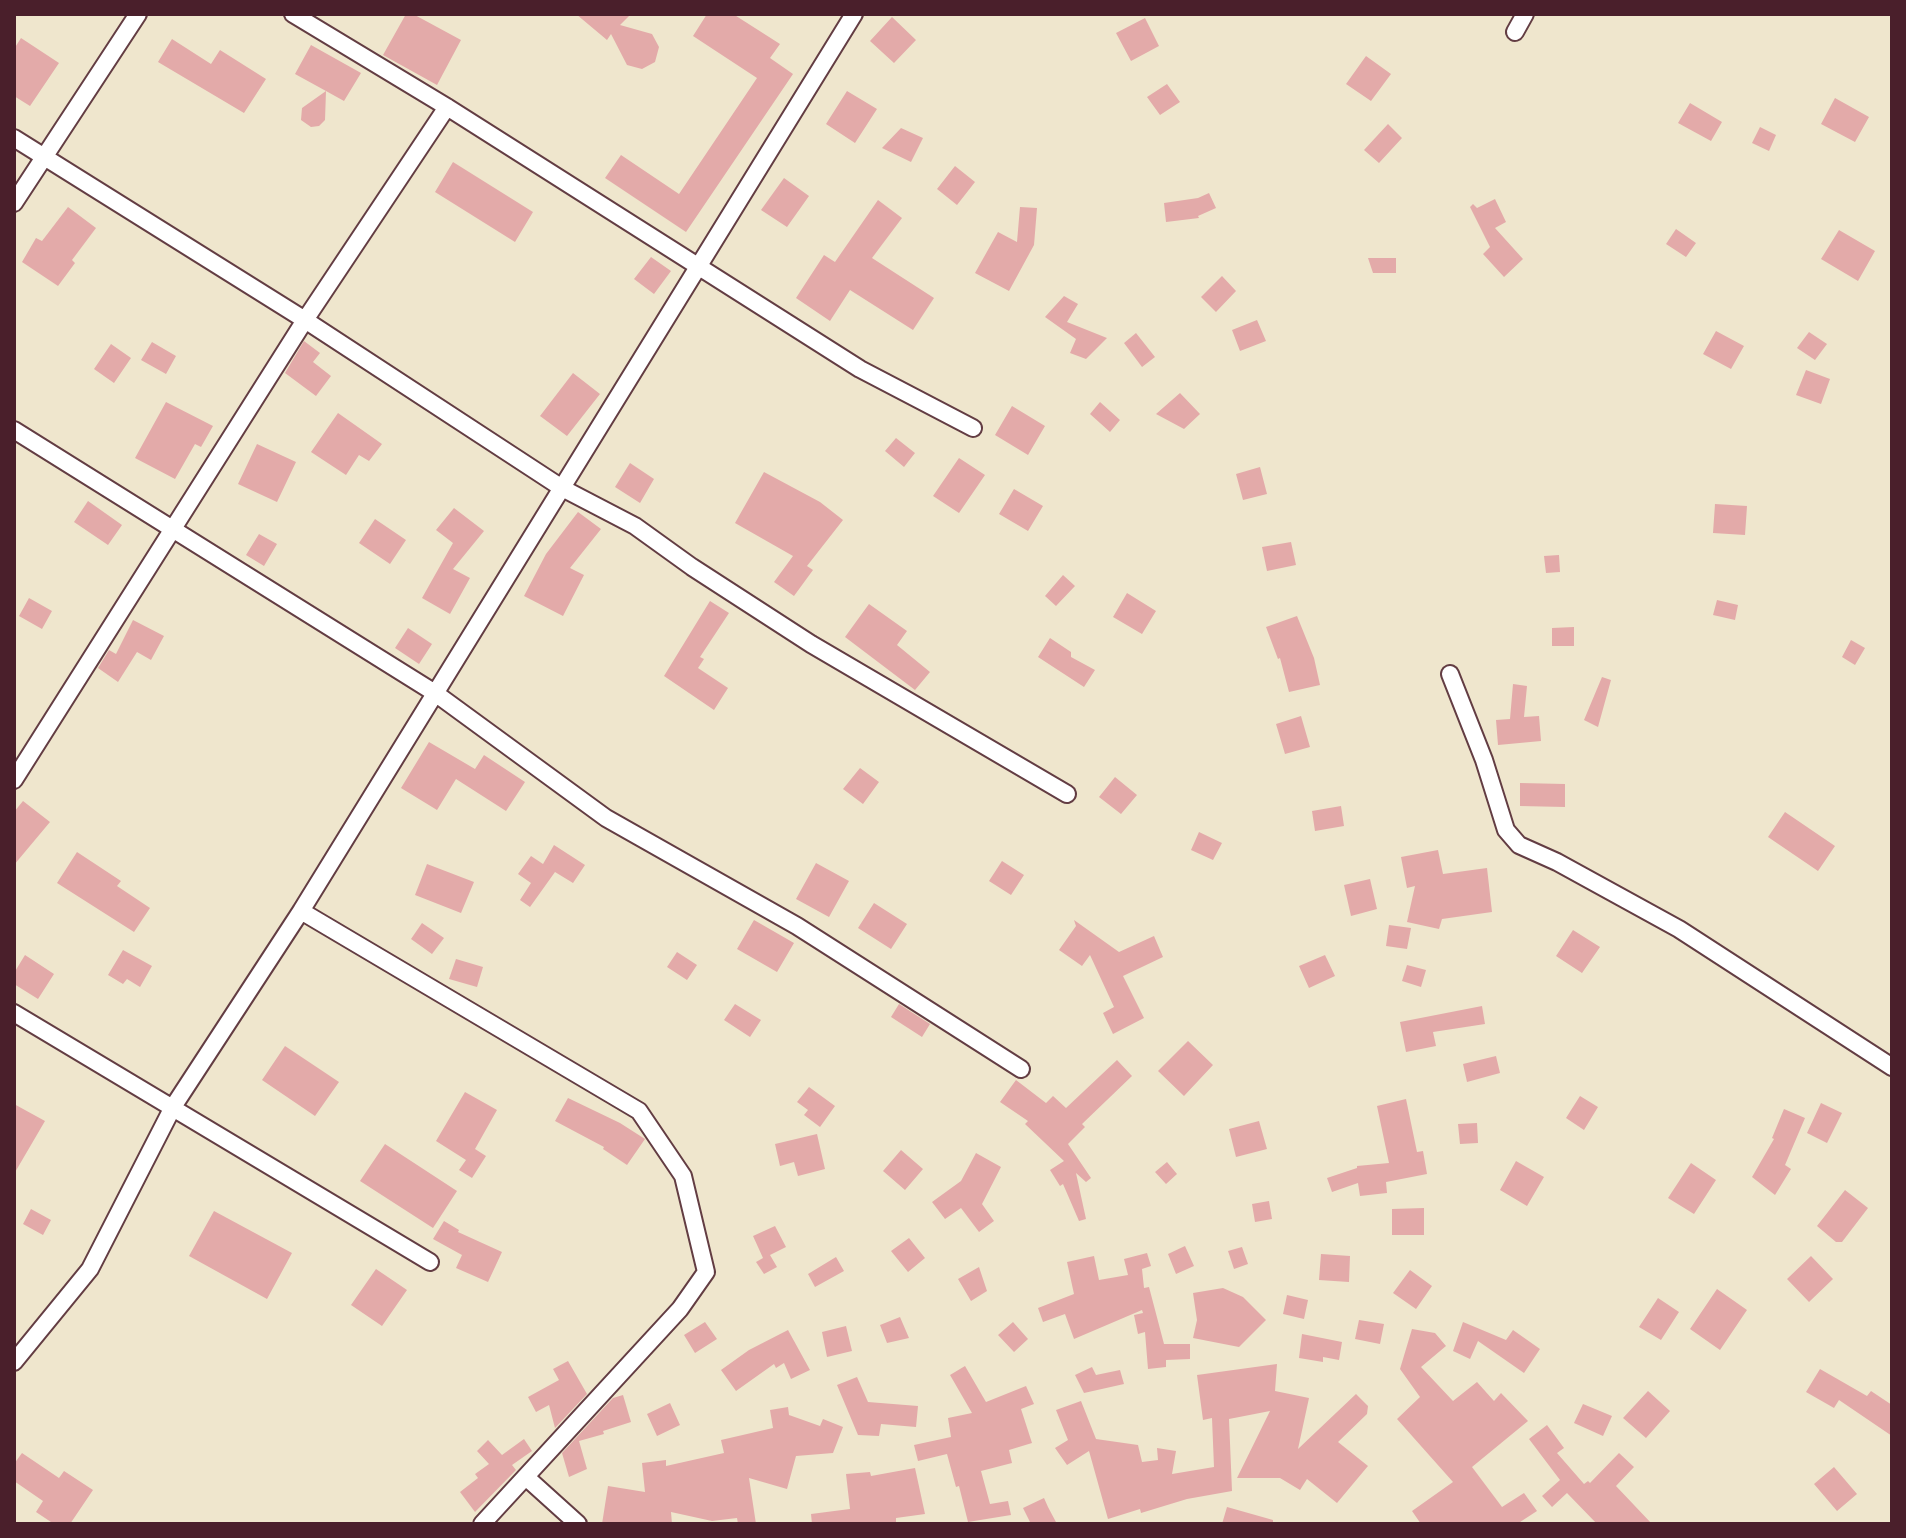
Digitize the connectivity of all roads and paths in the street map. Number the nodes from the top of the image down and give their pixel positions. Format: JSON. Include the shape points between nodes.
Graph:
{"nodes":[{"id":1,"x":138,"y":14,"type":"edge"},
{"id":2,"x":293,"y":14,"type":"edge"},
{"id":3,"x":854,"y":14,"type":"edge"},
{"id":4,"x":1525,"y":14,"type":"edge"},
{"id":5,"x":1515,"y":32,"type":"dead end"},
{"id":6,"x":447,"y":107,"type":"junction"},
{"id":7,"x":14,"y":138,"type":"edge"},
{"id":8,"x":43,"y":156,"type":"junction"},
{"id":9,"x":14,"y":203,"type":"edge"},
{"id":10,"x":699,"y":266,"type":"junction"},
{"id":11,"x":305,"y":320,"type":"junction"},
{"id":12,"x":973,"y":428,"type":"dead end"},
{"id":13,"x":14,"y":430,"type":"edge"},
{"id":14,"x":562,"y":488,"type":"junction"},
{"id":15,"x":171,"y":530,"type":"junction"},
{"id":16,"x":1450,"y":674,"type":"dead end"},
{"id":17,"x":435,"y":693,"type":"junction"},
{"id":18,"x":14,"y":780,"type":"edge"},
{"id":19,"x":1067,"y":794,"type":"dead end"},
{"id":20,"x":301,"y":911,"type":"junction"},
{"id":21,"x":14,"y":1013,"type":"edge"},
{"id":22,"x":1892,"y":1067,"type":"edge"},
{"id":23,"x":1021,"y":1069,"type":"dead end"},
{"id":24,"x":173,"y":1107,"type":"junction"},
{"id":25,"x":430,"y":1262,"type":"dead end"},
{"id":26,"x":14,"y":1362,"type":"edge"},
{"id":27,"x":527,"y":1478,"type":"junction"},
{"id":28,"x":482,"y":1524,"type":"edge"},
{"id":29,"x":578,"y":1524,"type":"edge"}],
"edges":[{"from":1,"to":8,"type":"street"},
{"from":2,"to":6,"type":"street"},
{"from":3,"to":10,"type":"street"},
{"from":4,"to":5,"type":"street"},
{"from":6,"to":10,"type":"street"},
{"from":6,"to":11,"type":"street"},
{"from":7,"to":8,"type":"street"},
{"from":8,"to":9,"type":"street"},
{"from":8,"to":11,"type":"street"},
{"from":10,"to":12,"type":"street","via":[[860,369]]},
{"from":10,"to":14,"type":"street"},
{"from":11,"to":14,"type":"street"},
{"from":11,"to":15,"type":"street"},
{"from":13,"to":15,"type":"street"},
{"from":14,"to":17,"type":"street"},
{"from":14,"to":19,"type":"street","via":[[635,526],[811,644]]},
{"from":15,"to":17,"type":"street"},
{"from":15,"to":18,"type":"street"},
{"from":16,"to":22,"type":"street","via":[[1506,830],[1519,845],[1679,929]]},
{"from":17,"to":20,"type":"street"},
{"from":17,"to":23,"type":"street","via":[[606,818],[797,926]]},
{"from":20,"to":24,"type":"street"},
{"from":20,"to":27,"type":"street","via":[[639,1111],[683,1176],[706,1272],[680,1309]]},
{"from":21,"to":24,"type":"street"},
{"from":24,"to":25,"type":"street"},
{"from":24,"to":26,"type":"street","via":[[90,1269]]},
{"from":27,"to":28,"type":"street"},
{"from":27,"to":29,"type":"street"}]}
